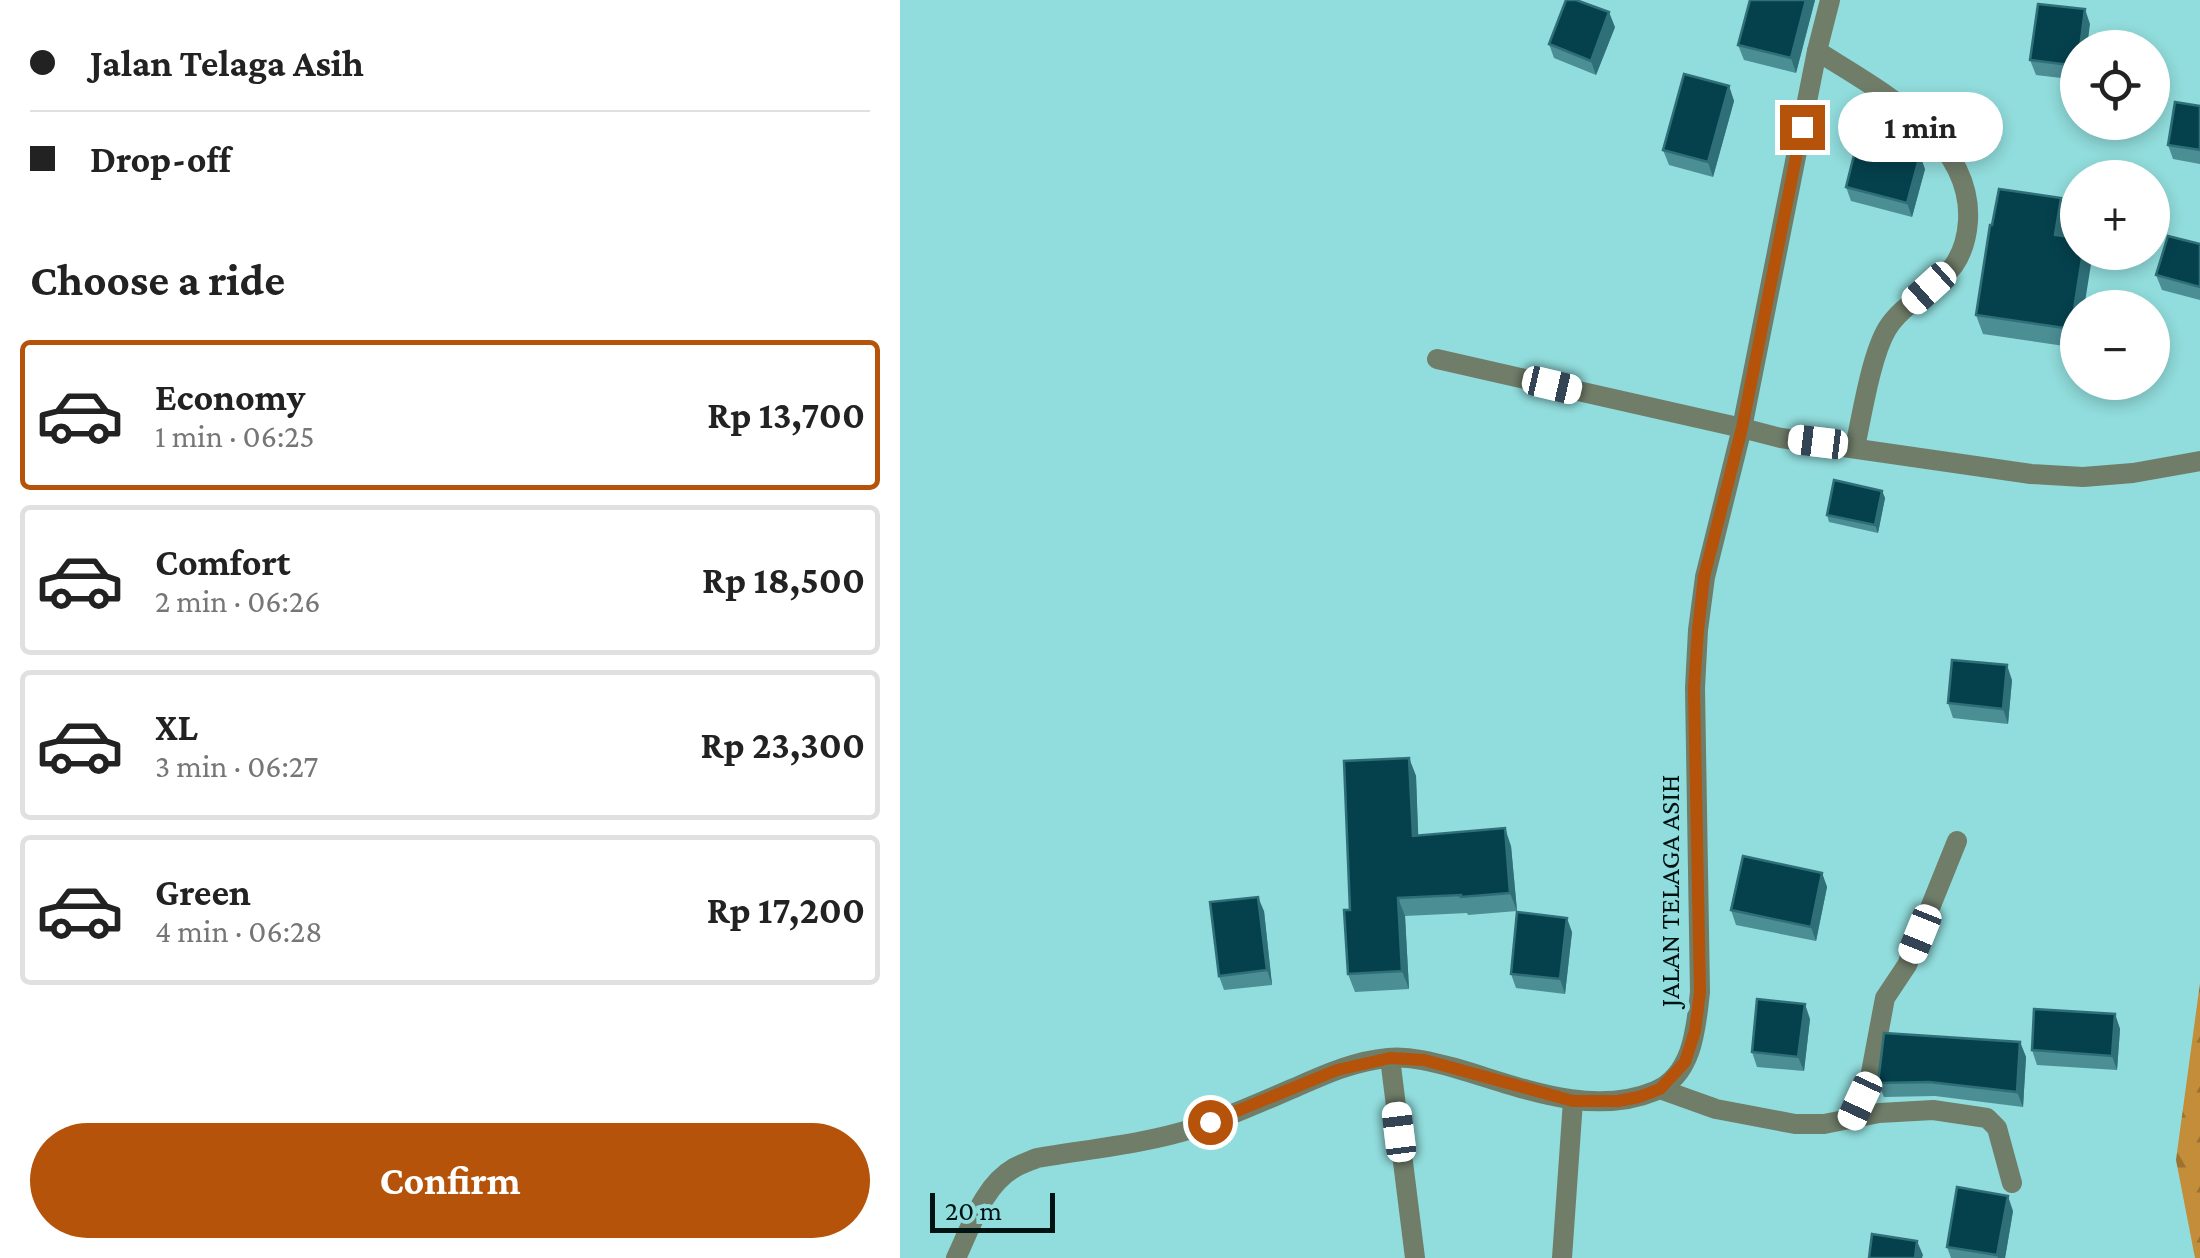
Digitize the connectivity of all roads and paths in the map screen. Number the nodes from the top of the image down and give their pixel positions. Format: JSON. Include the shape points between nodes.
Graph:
{"nodes":[{"id":1,"x":1830,"y":0,"type":"edge"},
{"id":2,"x":1818,"y":52,"type":"junction"},
{"id":3,"x":1437,"y":359,"type":"dead end"},
{"id":4,"x":1742,"y":428,"type":"junction"},
{"id":5,"x":1855,"y":447,"type":"junction"},
{"id":6,"x":2200,"y":460,"type":"edge"},
{"id":7,"x":1957,"y":841,"type":"dead end"},
{"id":8,"x":1390,"y":1058,"type":"junction"},
{"id":9,"x":1660,"y":1089,"type":"junction"},
{"id":10,"x":1573,"y":1101,"type":"junction"},
{"id":11,"x":1852,"y":1120,"type":"junction"},
{"id":12,"x":2012,"y":1183,"type":"dead end"},
{"id":13,"x":956,"y":1258,"type":"edge"},
{"id":14,"x":1415,"y":1258,"type":"edge"},
{"id":15,"x":1562,"y":1258,"type":"edge"}],
"edges":[{"from":1,"to":2,"type":"street","name":"JALAN TELAGA ASIH"},
{"from":2,"to":4,"type":"street","name":"JALAN TELAGA ASIH"},
{"from":2,"to":5,"type":"street","via":[[1921,122],[1958,173],[1969,204],[1966,238],[1954,265],[1890,324],[1879,344]]},
{"from":3,"to":4,"type":"street"},
{"from":4,"to":5,"type":"street"},
{"from":4,"to":9,"type":"street","name":"JALAN TELAGA ASIH","via":[[1704,577],[1698,630],[1700,992],[1685,1062]]},
{"from":5,"to":6,"type":"street","via":[[2083,477]]},
{"from":7,"to":11,"type":"street","via":[[1907,965],[1885,998],[1869,1083]]},
{"from":8,"to":10,"type":"street","via":[[1424,1060]]},
{"from":8,"to":13,"type":"street","via":[[1337,1070],[1190,1130],[1014,1168],[984,1200]]},
{"from":8,"to":14,"type":"street"},
{"from":9,"to":10,"type":"street","via":[[1618,1101]]},
{"from":9,"to":11,"type":"street","via":[[1768,1120]]},
{"from":10,"to":15,"type":"street"},
{"from":11,"to":12,"type":"street","via":[[1933,1110],[1986,1118],[1998,1128]]}]}
